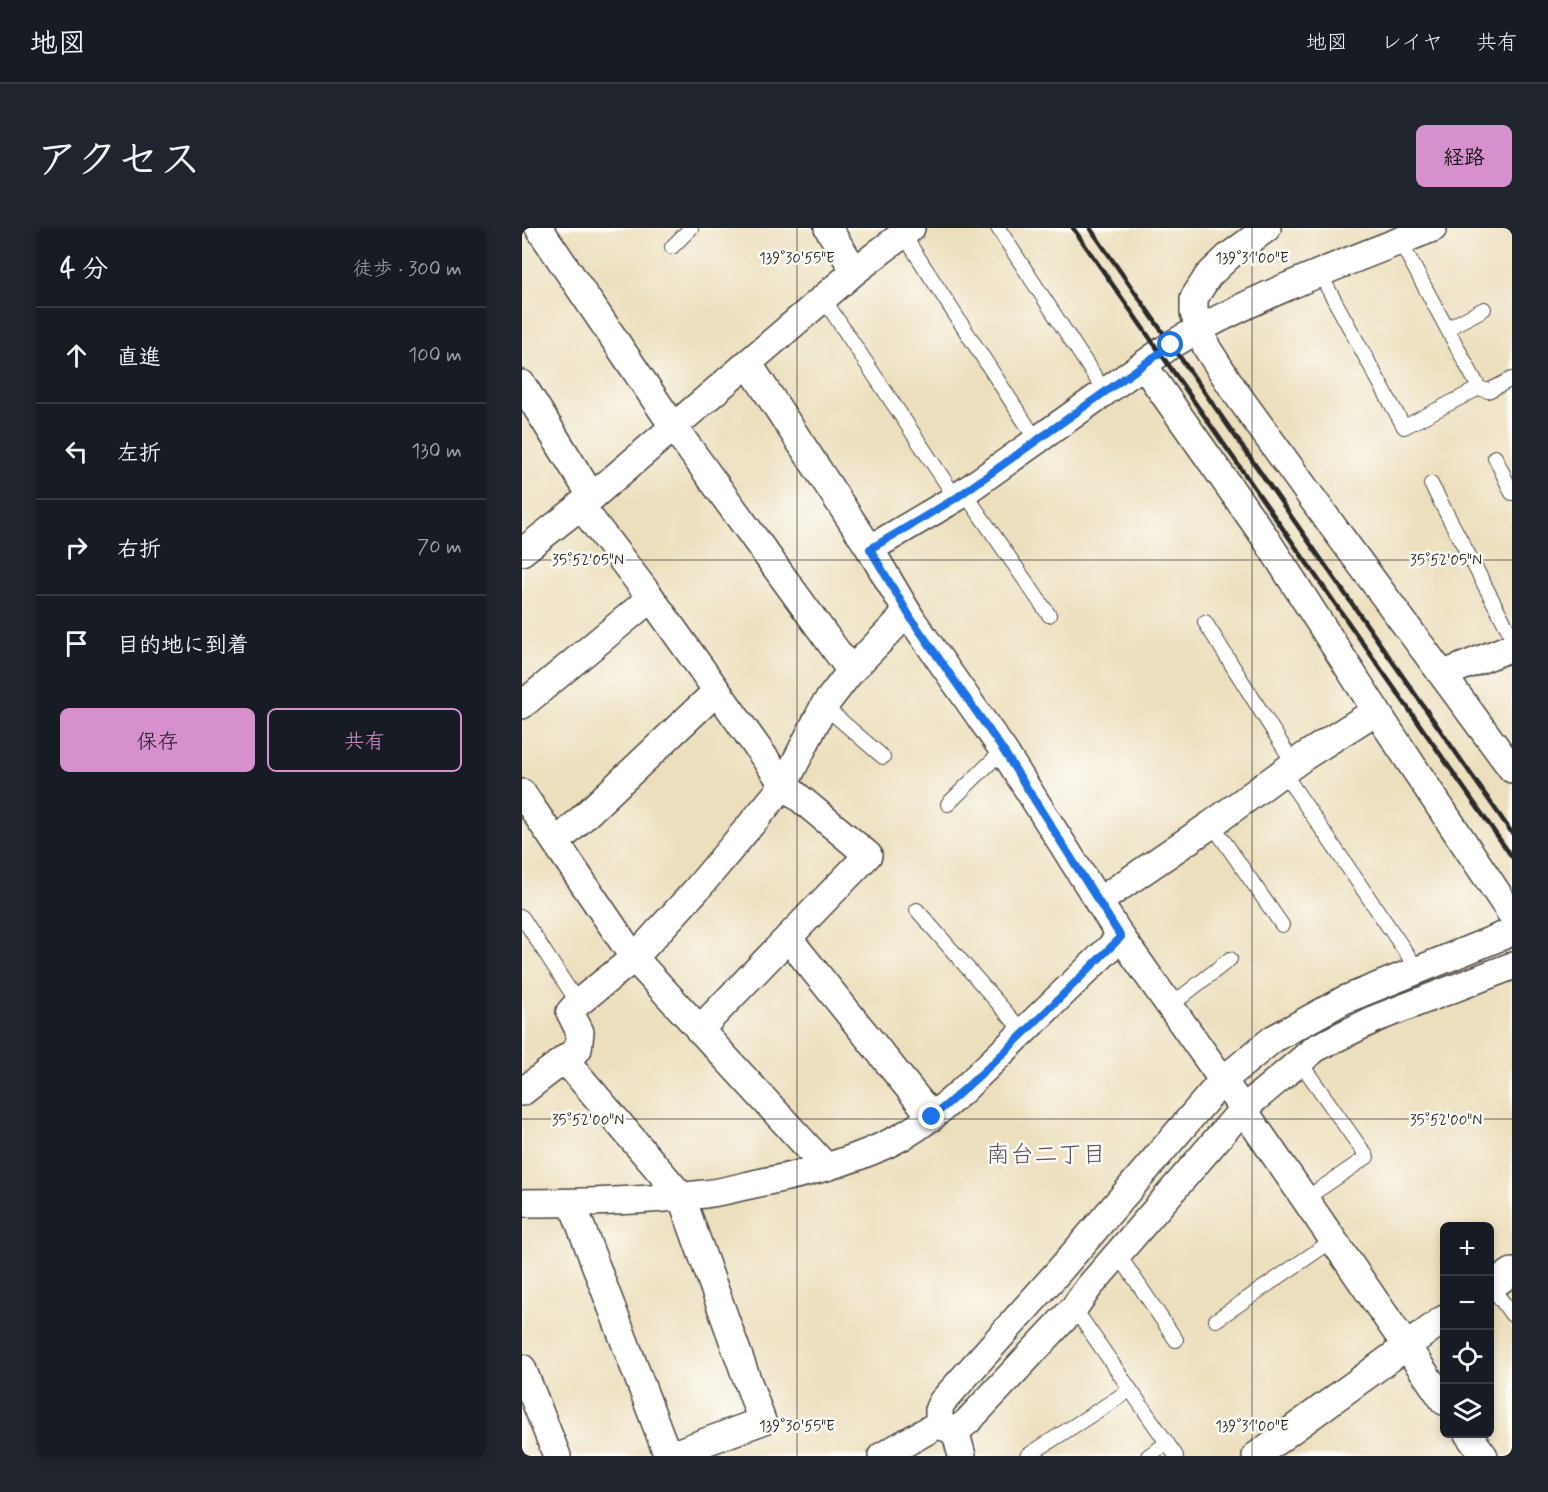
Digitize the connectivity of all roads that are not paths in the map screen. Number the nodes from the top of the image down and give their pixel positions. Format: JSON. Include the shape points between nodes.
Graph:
{"nodes":[{"id":1,"x":539,"y":228,"type":"edge"},
{"id":2,"x":691,"y":228,"type":"edge"},
{"id":3,"x":828,"y":228,"type":"edge"},
{"id":4,"x":998,"y":228,"type":"edge"},
{"id":5,"x":1267,"y":228,"type":"edge"},
{"id":6,"x":1433,"y":228,"type":"edge"},
{"id":7,"x":907,"y":231,"type":"edge"},
{"id":8,"x":1400,"y":241,"type":"junction"},
{"id":9,"x":672,"y":247,"type":"dead end"},
{"id":10,"x":855,"y":271,"type":"junction"},
{"id":11,"x":1320,"y":274,"type":"junction"},
{"id":12,"x":823,"y":298,"type":"junction"},
{"id":13,"x":1484,"y":309,"type":"dead end"},
{"id":14,"x":1448,"y":328,"type":"junction"},
{"id":15,"x":1199,"y":329,"type":"junction"},
{"id":16,"x":748,"y":363,"type":"junction"},
{"id":17,"x":1144,"y":366,"type":"junction"},
{"id":18,"x":1512,"y":379,"type":"edge"},
{"id":19,"x":522,"y":384,"type":"edge"},
{"id":20,"x":1479,"y":388,"type":"junction"},
{"id":21,"x":1105,"y":392,"type":"junction"},
{"id":22,"x":673,"y":426,"type":"junction"},
{"id":23,"x":1037,"y":441,"type":"junction"},
{"id":24,"x":1495,"y":458,"type":"dead end"},
{"id":25,"x":1431,"y":484,"type":"dead end"},
{"id":26,"x":1512,"y":493,"type":"edge"},
{"id":27,"x":960,"y":495,"type":"junction"},
{"id":28,"x":586,"y":501,"type":"junction"},
{"id":29,"x":870,"y":549,"type":"junction"},
{"id":30,"x":522,"y":552,"type":"edge"},
{"id":31,"x":651,"y":598,"type":"junction"},
{"id":32,"x":907,"y":613,"type":"junction"},
{"id":33,"x":1049,"y":615,"type":"dead end"},
{"id":34,"x":1205,"y":622,"type":"dead end"},
{"id":35,"x":1512,"y":637,"type":"edge"},
{"id":36,"x":1512,"y":647,"type":"edge"},
{"id":37,"x":851,"y":671,"type":"junction"},
{"id":38,"x":1444,"y":674,"type":"junction"},
{"id":39,"x":717,"y":691,"type":"junction"},
{"id":40,"x":522,"y":705,"type":"edge"},
{"id":41,"x":824,"y":706,"type":"junction"},
{"id":42,"x":1376,"y":711,"type":"junction"},
{"id":43,"x":1003,"y":750,"type":"junction"},
{"id":44,"x":883,"y":757,"type":"dead end"},
{"id":45,"x":1288,"y":768,"type":"junction"},
{"id":46,"x":1512,"y":769,"type":"edge"},
{"id":47,"x":784,"y":785,"type":"junction"},
{"id":48,"x":522,"y":793,"type":"edge"},
{"id":49,"x":948,"y":804,"type":"dead end"},
{"id":50,"x":1212,"y":824,"type":"junction"},
{"id":51,"x":556,"y":843,"type":"junction"},
{"id":52,"x":1098,"y":902,"type":"junction"},
{"id":53,"x":917,"y":910,"type":"dead end"},
{"id":54,"x":1512,"y":915,"type":"edge"},
{"id":55,"x":522,"y":917,"type":"edge"},
{"id":56,"x":1282,"y":925,"type":"dead end"},
{"id":57,"x":1512,"y":932,"type":"edge"},
{"id":58,"x":1121,"y":937,"type":"junction"},
{"id":59,"x":788,"y":938,"type":"junction"},
{"id":60,"x":634,"y":958,"type":"junction"},
{"id":61,"x":1230,"y":959,"type":"dead end"},
{"id":62,"x":1512,"y":966,"type":"edge"},
{"id":63,"x":1418,"y":970,"type":"junction"},
{"id":64,"x":578,"y":1003,"type":"junction"},
{"id":65,"x":1170,"y":1005,"type":"junction"},
{"id":66,"x":699,"y":1030,"type":"junction"},
{"id":67,"x":1024,"y":1033,"type":"junction"},
{"id":68,"x":566,"y":1060,"type":"junction"},
{"id":69,"x":1300,"y":1062,"type":"junction"},
{"id":70,"x":1222,"y":1081,"type":"junction"},
{"id":71,"x":522,"y":1092,"type":"edge"},
{"id":72,"x":1244,"y":1109,"type":"junction"},
{"id":73,"x":932,"y":1117,"type":"junction"},
{"id":74,"x":826,"y":1167,"type":"junction"},
{"id":75,"x":681,"y":1196,"type":"junction"},
{"id":76,"x":1305,"y":1199,"type":"junction"},
{"id":77,"x":522,"y":1203,"type":"edge"},
{"id":78,"x":572,"y":1203,"type":"junction"},
{"id":79,"x":1333,"y":1240,"type":"junction"},
{"id":80,"x":1118,"y":1254,"type":"junction"},
{"id":81,"x":1497,"y":1282,"type":"edge"},
{"id":82,"x":1074,"y":1308,"type":"junction"},
{"id":83,"x":1512,"y":1315,"type":"edge"},
{"id":84,"x":1216,"y":1320,"type":"dead end"},
{"id":85,"x":1440,"y":1322,"type":"edge"},
{"id":86,"x":1176,"y":1340,"type":"dead end"},
{"id":87,"x":1406,"y":1346,"type":"junction"},
{"id":88,"x":522,"y":1368,"type":"edge"},
{"id":89,"x":1130,"y":1390,"type":"junction"},
{"id":90,"x":1440,"y":1395,"type":"edge"},
{"id":91,"x":947,"y":1427,"type":"junction"},
{"id":92,"x":1471,"y":1438,"type":"edge"},
{"id":93,"x":1167,"y":1443,"type":"junction"},
{"id":94,"x":1262,"y":1454,"type":"edge"},
{"id":95,"x":557,"y":1456,"type":"edge"},
{"id":96,"x":668,"y":1456,"type":"edge"},
{"id":97,"x":882,"y":1456,"type":"edge"},
{"id":98,"x":962,"y":1456,"type":"edge"},
{"id":99,"x":1027,"y":1456,"type":"edge"},
{"id":100,"x":1148,"y":1456,"type":"edge"},
{"id":101,"x":1176,"y":1456,"type":"edge"},
{"id":102,"x":1484,"y":1456,"type":"edge"}],
"edges":[{"from":1,"to":22,"type":"street"},
{"from":2,"to":9,"type":"lane"},
{"from":3,"to":10,"type":"street"},
{"from":4,"to":21,"type":"lane"},
{"from":5,"to":15,"type":"street","via":[[1208,276],[1194,298]]},
{"from":6,"to":8,"type":"street"},
{"from":7,"to":10,"type":"street"},
{"from":7,"to":23,"type":"lane"},
{"from":8,"to":11,"type":"street"},
{"from":8,"to":14,"type":"lane"},
{"from":10,"to":12,"type":"street"},
{"from":11,"to":15,"type":"street","via":[[1250,302]]},
{"from":11,"to":20,"type":"lane","via":[[1404,427]]},
{"from":12,"to":16,"type":"street"},
{"from":12,"to":27,"type":"lane"},
{"from":13,"to":14,"type":"lane"},
{"from":14,"to":20,"type":"lane"},
{"from":15,"to":17,"type":"street"},
{"from":15,"to":38,"type":"street","via":[[1234,390]]},
{"from":16,"to":22,"type":"street"},
{"from":16,"to":29,"type":"street"},
{"from":17,"to":21,"type":"street"},
{"from":17,"to":42,"type":"street","via":[[1264,536]]},
{"from":18,"to":20,"type":"lane","via":[[1488,391]]},
{"from":19,"to":28,"type":"street"},
{"from":21,"to":23,"type":"street"},
{"from":22,"to":28,"type":"street"},
{"from":22,"to":37,"type":"street"},
{"from":23,"to":27,"type":"street"},
{"from":24,"to":26,"type":"lane"},
{"from":25,"to":35,"type":"lane"},
{"from":27,"to":29,"type":"street"},
{"from":27,"to":33,"type":"lane"},
{"from":28,"to":30,"type":"street"},
{"from":28,"to":31,"type":"street"},
{"from":29,"to":32,"type":"street"},
{"from":31,"to":39,"type":"street"},
{"from":31,"to":40,"type":"street"},
{"from":32,"to":37,"type":"street"},
{"from":32,"to":43,"type":"street"},
{"from":34,"to":45,"type":"lane"},
{"from":36,"to":38,"type":"street"},
{"from":37,"to":41,"type":"street"},
{"from":38,"to":46,"type":"street"},
{"from":39,"to":47,"type":"street"},
{"from":39,"to":51,"type":"street"},
{"from":41,"to":44,"type":"lane"},
{"from":41,"to":47,"type":"street"},
{"from":42,"to":45,"type":"street"},
{"from":42,"to":54,"type":"street"},
{"from":43,"to":49,"type":"lane"},
{"from":43,"to":52,"type":"street"},
{"from":45,"to":50,"type":"street"},
{"from":45,"to":63,"type":"lane"},
{"from":47,"to":59,"type":"street","via":[[868,855]]},
{"from":47,"to":60,"type":"street"},
{"from":48,"to":51,"type":"street"},
{"from":50,"to":52,"type":"street"},
{"from":50,"to":56,"type":"lane"},
{"from":51,"to":60,"type":"street"},
{"from":52,"to":58,"type":"street"},
{"from":53,"to":67,"type":"lane"},
{"from":55,"to":64,"type":"lane"},
{"from":57,"to":63,"type":"street"},
{"from":58,"to":65,"type":"street"},
{"from":58,"to":67,"type":"street"},
{"from":59,"to":66,"type":"street"},
{"from":59,"to":73,"type":"street"},
{"from":60,"to":64,"type":"street"},
{"from":60,"to":66,"type":"street"},
{"from":61,"to":65,"type":"lane"},
{"from":62,"to":69,"type":"street","via":[[1377,1018],[1316,1048]]},
{"from":63,"to":70,"type":"street","via":[[1344,1000],[1273,1039]]},
{"from":64,"to":68,"type":"street","via":[[570,1012],[580,1032],[578,1049]]},
{"from":65,"to":70,"type":"street"},
{"from":66,"to":74,"type":"street"},
{"from":67,"to":73,"type":"street"},
{"from":68,"to":71,"type":"street"},
{"from":68,"to":75,"type":"street"},
{"from":69,"to":72,"type":"street"},
{"from":69,"to":76,"type":"lane","via":[[1367,1157]]},
{"from":70,"to":72,"type":"street"},
{"from":70,"to":91,"type":"street","via":[[942,1402],[939,1408]]},
{"from":72,"to":76,"type":"street"},
{"from":72,"to":80,"type":"street"},
{"from":73,"to":74,"type":"street","via":[[901,1137]]},
{"from":74,"to":75,"type":"street"},
{"from":75,"to":78,"type":"street"},
{"from":75,"to":96,"type":"street","via":[[762,1421]]},
{"from":76,"to":79,"type":"street"},
{"from":77,"to":78,"type":"street"},
{"from":78,"to":96,"type":"street"},
{"from":79,"to":84,"type":"lane"},
{"from":79,"to":87,"type":"street"},
{"from":80,"to":82,"type":"street"},
{"from":80,"to":86,"type":"lane"},
{"from":81,"to":83,"type":"lane"},
{"from":82,"to":89,"type":"lane"},
{"from":82,"to":91,"type":"street","via":[[968,1421]]},
{"from":85,"to":87,"type":"street"},
{"from":87,"to":90,"type":"street"},
{"from":87,"to":94,"type":"street"},
{"from":88,"to":95,"type":"street"},
{"from":89,"to":93,"type":"lane"},
{"from":89,"to":99,"type":"lane"},
{"from":91,"to":97,"type":"street"},
{"from":91,"to":98,"type":"street"},
{"from":92,"to":102,"type":"street"},
{"from":93,"to":100,"type":"lane"},
{"from":93,"to":101,"type":"lane"}]}
